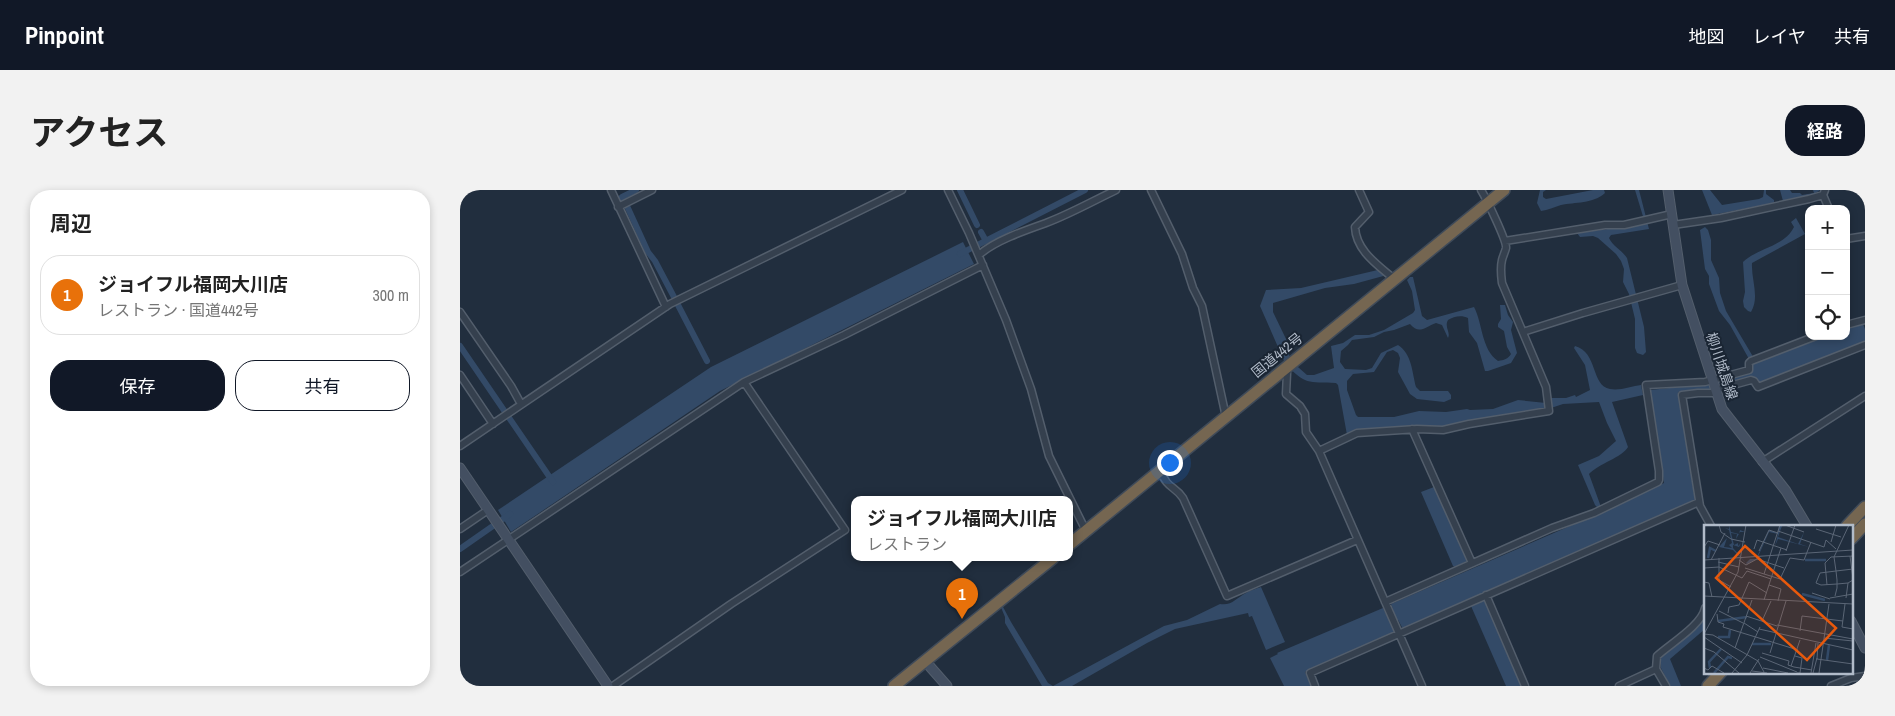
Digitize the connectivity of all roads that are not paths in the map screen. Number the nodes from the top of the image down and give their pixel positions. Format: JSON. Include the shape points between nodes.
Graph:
{"nodes":[{"id":1,"x":611,"y":190,"type":"edge"},
{"id":2,"x":652,"y":190,"type":"edge"},
{"id":3,"x":902,"y":190,"type":"edge"},
{"id":4,"x":948,"y":190,"type":"edge"},
{"id":5,"x":1116,"y":190,"type":"edge"},
{"id":6,"x":1151,"y":190,"type":"edge"},
{"id":7,"x":1359,"y":190,"type":"edge"},
{"id":8,"x":1482,"y":190,"type":"edge"},
{"id":9,"x":1504,"y":190,"type":"edge"},
{"id":10,"x":1668,"y":190,"type":"edge"},
{"id":11,"x":1824,"y":192,"type":"edge"},
{"id":12,"x":1489,"y":202,"type":"junction"},
{"id":13,"x":1828,"y":205,"type":"edge"},
{"id":14,"x":618,"y":207,"type":"junction"},
{"id":15,"x":1672,"y":214,"type":"junction"},
{"id":16,"x":1673,"y":225,"type":"junction"},
{"id":17,"x":1865,"y":236,"type":"edge"},
{"id":18,"x":1850,"y":238,"type":"edge"},
{"id":19,"x":1505,"y":241,"type":"junction"},
{"id":20,"x":978,"y":254,"type":"junction"},
{"id":21,"x":983,"y":265,"type":"junction"},
{"id":22,"x":1394,"y":280,"type":"junction"},
{"id":23,"x":1682,"y":285,"type":"junction"},
{"id":24,"x":666,"y":307,"type":"junction"},
{"id":25,"x":460,"y":312,"type":"edge"},
{"id":26,"x":1865,"y":320,"type":"edge"},
{"id":27,"x":1850,"y":324,"type":"edge"},
{"id":28,"x":1523,"y":332,"type":"junction"},
{"id":29,"x":1806,"y":340,"type":"edge"},
{"id":30,"x":1865,"y":345,"type":"edge"},
{"id":31,"x":1285,"y":368,"type":"junction"},
{"id":32,"x":460,"y":375,"type":"edge"},
{"id":33,"x":744,"y":382,"type":"junction"},
{"id":34,"x":1714,"y":386,"type":"junction"},
{"id":35,"x":1865,"y":396,"type":"edge"},
{"id":36,"x":521,"y":404,"type":"junction"},
{"id":37,"x":1226,"y":417,"type":"junction"},
{"id":38,"x":493,"y":424,"type":"junction"},
{"id":39,"x":1412,"y":429,"type":"junction"},
{"id":40,"x":460,"y":446,"type":"edge"},
{"id":41,"x":1319,"y":451,"type":"junction"},
{"id":42,"x":1762,"y":462,"type":"junction"},
{"id":43,"x":460,"y":468,"type":"edge"},
{"id":44,"x":1161,"y":471,"type":"junction"},
{"id":45,"x":1068,"y":496,"type":"edge"},
{"id":46,"x":1699,"y":502,"type":"junction"},
{"id":47,"x":1073,"y":505,"type":"edge"},
{"id":48,"x":1865,"y":507,"type":"edge"},
{"id":49,"x":490,"y":513,"type":"junction"},
{"id":50,"x":1865,"y":524,"type":"edge"},
{"id":51,"x":1710,"y":525,"type":"edge"},
{"id":52,"x":1806,"y":525,"type":"edge"},
{"id":53,"x":1848,"y":525,"type":"edge"},
{"id":54,"x":460,"y":530,"type":"edge"},
{"id":55,"x":1086,"y":532,"type":"junction"},
{"id":56,"x":507,"y":537,"type":"junction"},
{"id":57,"x":1853,"y":538,"type":"edge"},
{"id":58,"x":1357,"y":540,"type":"junction"},
{"id":59,"x":1073,"y":542,"type":"edge"},
{"id":60,"x":1049,"y":561,"type":"edge"},
{"id":61,"x":1472,"y":563,"type":"junction"},
{"id":62,"x":460,"y":572,"type":"edge"},
{"id":63,"x":1486,"y":595,"type":"junction"},
{"id":64,"x":1386,"y":604,"type":"junction"},
{"id":65,"x":1704,"y":614,"type":"edge"},
{"id":66,"x":1852,"y":623,"type":"edge"},
{"id":67,"x":1399,"y":632,"type":"junction"},
{"id":68,"x":1865,"y":648,"type":"edge"},
{"id":69,"x":925,"y":661,"type":"junction"},
{"id":70,"x":1656,"y":669,"type":"junction"},
{"id":71,"x":1711,"y":673,"type":"edge"},
{"id":72,"x":1720,"y":673,"type":"edge"},
{"id":73,"x":1865,"y":676,"type":"edge"},
{"id":74,"x":608,"y":686,"type":"edge"},
{"id":75,"x":612,"y":686,"type":"edge"},
{"id":76,"x":894,"y":686,"type":"edge"},
{"id":77,"x":947,"y":686,"type":"edge"},
{"id":78,"x":1315,"y":686,"type":"edge"},
{"id":79,"x":1422,"y":686,"type":"edge"},
{"id":80,"x":1525,"y":686,"type":"edge"},
{"id":81,"x":1619,"y":686,"type":"edge"},
{"id":82,"x":1666,"y":686,"type":"edge"},
{"id":83,"x":1699,"y":686,"type":"edge"},
{"id":84,"x":1708,"y":686,"type":"edge"},
{"id":85,"x":1831,"y":686,"type":"edge"}],
"edges":[{"from":1,"to":14,"type":"street"},
{"from":2,"to":14,"type":"street"},
{"from":3,"to":24,"type":"street"},
{"from":4,"to":20,"type":"street"},
{"from":5,"to":20,"type":"street"},
{"from":6,"to":37,"type":"street","via":[[1182,254],[1202,306]]},
{"from":7,"to":22,"type":"street","via":[[1369,212],[1355,227],[1358,244]]},
{"from":8,"to":12,"type":"street"},
{"from":9,"to":12,"type":"highway","name":"国道442号"},
{"from":10,"to":15,"type":"main road","name":"柳川城島線"},
{"from":11,"to":13,"type":"street"},
{"from":11,"to":16,"type":"street","via":[[1817,198]]},
{"from":12,"to":19,"type":"street"},
{"from":12,"to":22,"type":"highway","name":"国道442号"},
{"from":14,"to":24,"type":"street"},
{"from":15,"to":16,"type":"main road","name":"柳川城島線"},
{"from":15,"to":19,"type":"street","via":[[1624,225]]},
{"from":16,"to":23,"type":"main road","name":"柳川城島線"},
{"from":17,"to":18,"type":"street"},
{"from":19,"to":28,"type":"street","via":[[1502,283]]},
{"from":20,"to":21,"type":"street"},
{"from":21,"to":33,"type":"street"},
{"from":21,"to":45,"type":"street","via":[[1031,389],[1049,456]]},
{"from":22,"to":31,"type":"highway","name":"国道442号"},
{"from":23,"to":28,"type":"street"},
{"from":23,"to":34,"type":"main road","name":"柳川城島線"},
{"from":24,"to":36,"type":"street"},
{"from":25,"to":36,"type":"street"},
{"from":26,"to":27,"type":"street"},
{"from":28,"to":39,"type":"street","via":[[1546,387],[1549,411],[1443,430]]},
{"from":29,"to":34,"type":"street","via":[[1751,361],[1749,370]]},
{"from":30,"to":34,"type":"street","via":[[1758,387],[1751,380]]},
{"from":31,"to":37,"type":"highway","name":"国道442号"},
{"from":31,"to":41,"type":"street","via":[[1286,394],[1300,406],[1306,432]]},
{"from":32,"to":38,"type":"street"},
{"from":33,"to":56,"type":"street"},
{"from":33,"to":75,"type":"street","via":[[845,530]]},
{"from":34,"to":42,"type":"main road","name":"柳川城島線","via":[[1725,415]]},
{"from":34,"to":46,"type":"street","via":[[1682,395]]},
{"from":34,"to":61,"type":"street","via":[[1705,382],[1646,385],[1658,482],[1594,513]]},
{"from":35,"to":42,"type":"street"},
{"from":36,"to":38,"type":"street"},
{"from":37,"to":44,"type":"highway","name":"国道442号"},
{"from":38,"to":40,"type":"street"},
{"from":39,"to":41,"type":"street","via":[[1357,433]]},
{"from":39,"to":61,"type":"street"},
{"from":41,"to":58,"type":"street"},
{"from":42,"to":52,"type":"main road","name":"柳川城島線","via":[[1786,491]]},
{"from":43,"to":49,"type":"main road"},
{"from":44,"to":55,"type":"highway","name":"国道442号"},
{"from":44,"to":58,"type":"street","via":[[1165,481],[1183,498],[1227,596]]},
{"from":46,"to":51,"type":"street"},
{"from":46,"to":63,"type":"street"},
{"from":47,"to":55,"type":"street"},
{"from":48,"to":53,"type":"highway"},
{"from":49,"to":54,"type":"street"},
{"from":49,"to":56,"type":"main road"},
{"from":50,"to":57,"type":"highway"},
{"from":55,"to":59,"type":"highway","name":"国道442号"},
{"from":56,"to":62,"type":"street"},
{"from":56,"to":74,"type":"main road"},
{"from":58,"to":64,"type":"street"},
{"from":60,"to":69,"type":"highway"},
{"from":61,"to":64,"type":"street"},
{"from":63,"to":67,"type":"street"},
{"from":63,"to":80,"type":"street"},
{"from":64,"to":67,"type":"street"},
{"from":65,"to":70,"type":"street","via":[[1657,656]]},
{"from":66,"to":68,"type":"main road"},
{"from":67,"to":78,"type":"street","via":[[1310,673]]},
{"from":67,"to":79,"type":"street"},
{"from":69,"to":76,"type":"highway"},
{"from":69,"to":77,"type":"main road"},
{"from":70,"to":81,"type":"street"},
{"from":70,"to":82,"type":"street"},
{"from":71,"to":83,"type":"highway"},
{"from":72,"to":84,"type":"highway"},
{"from":73,"to":85,"type":"street"}]}
